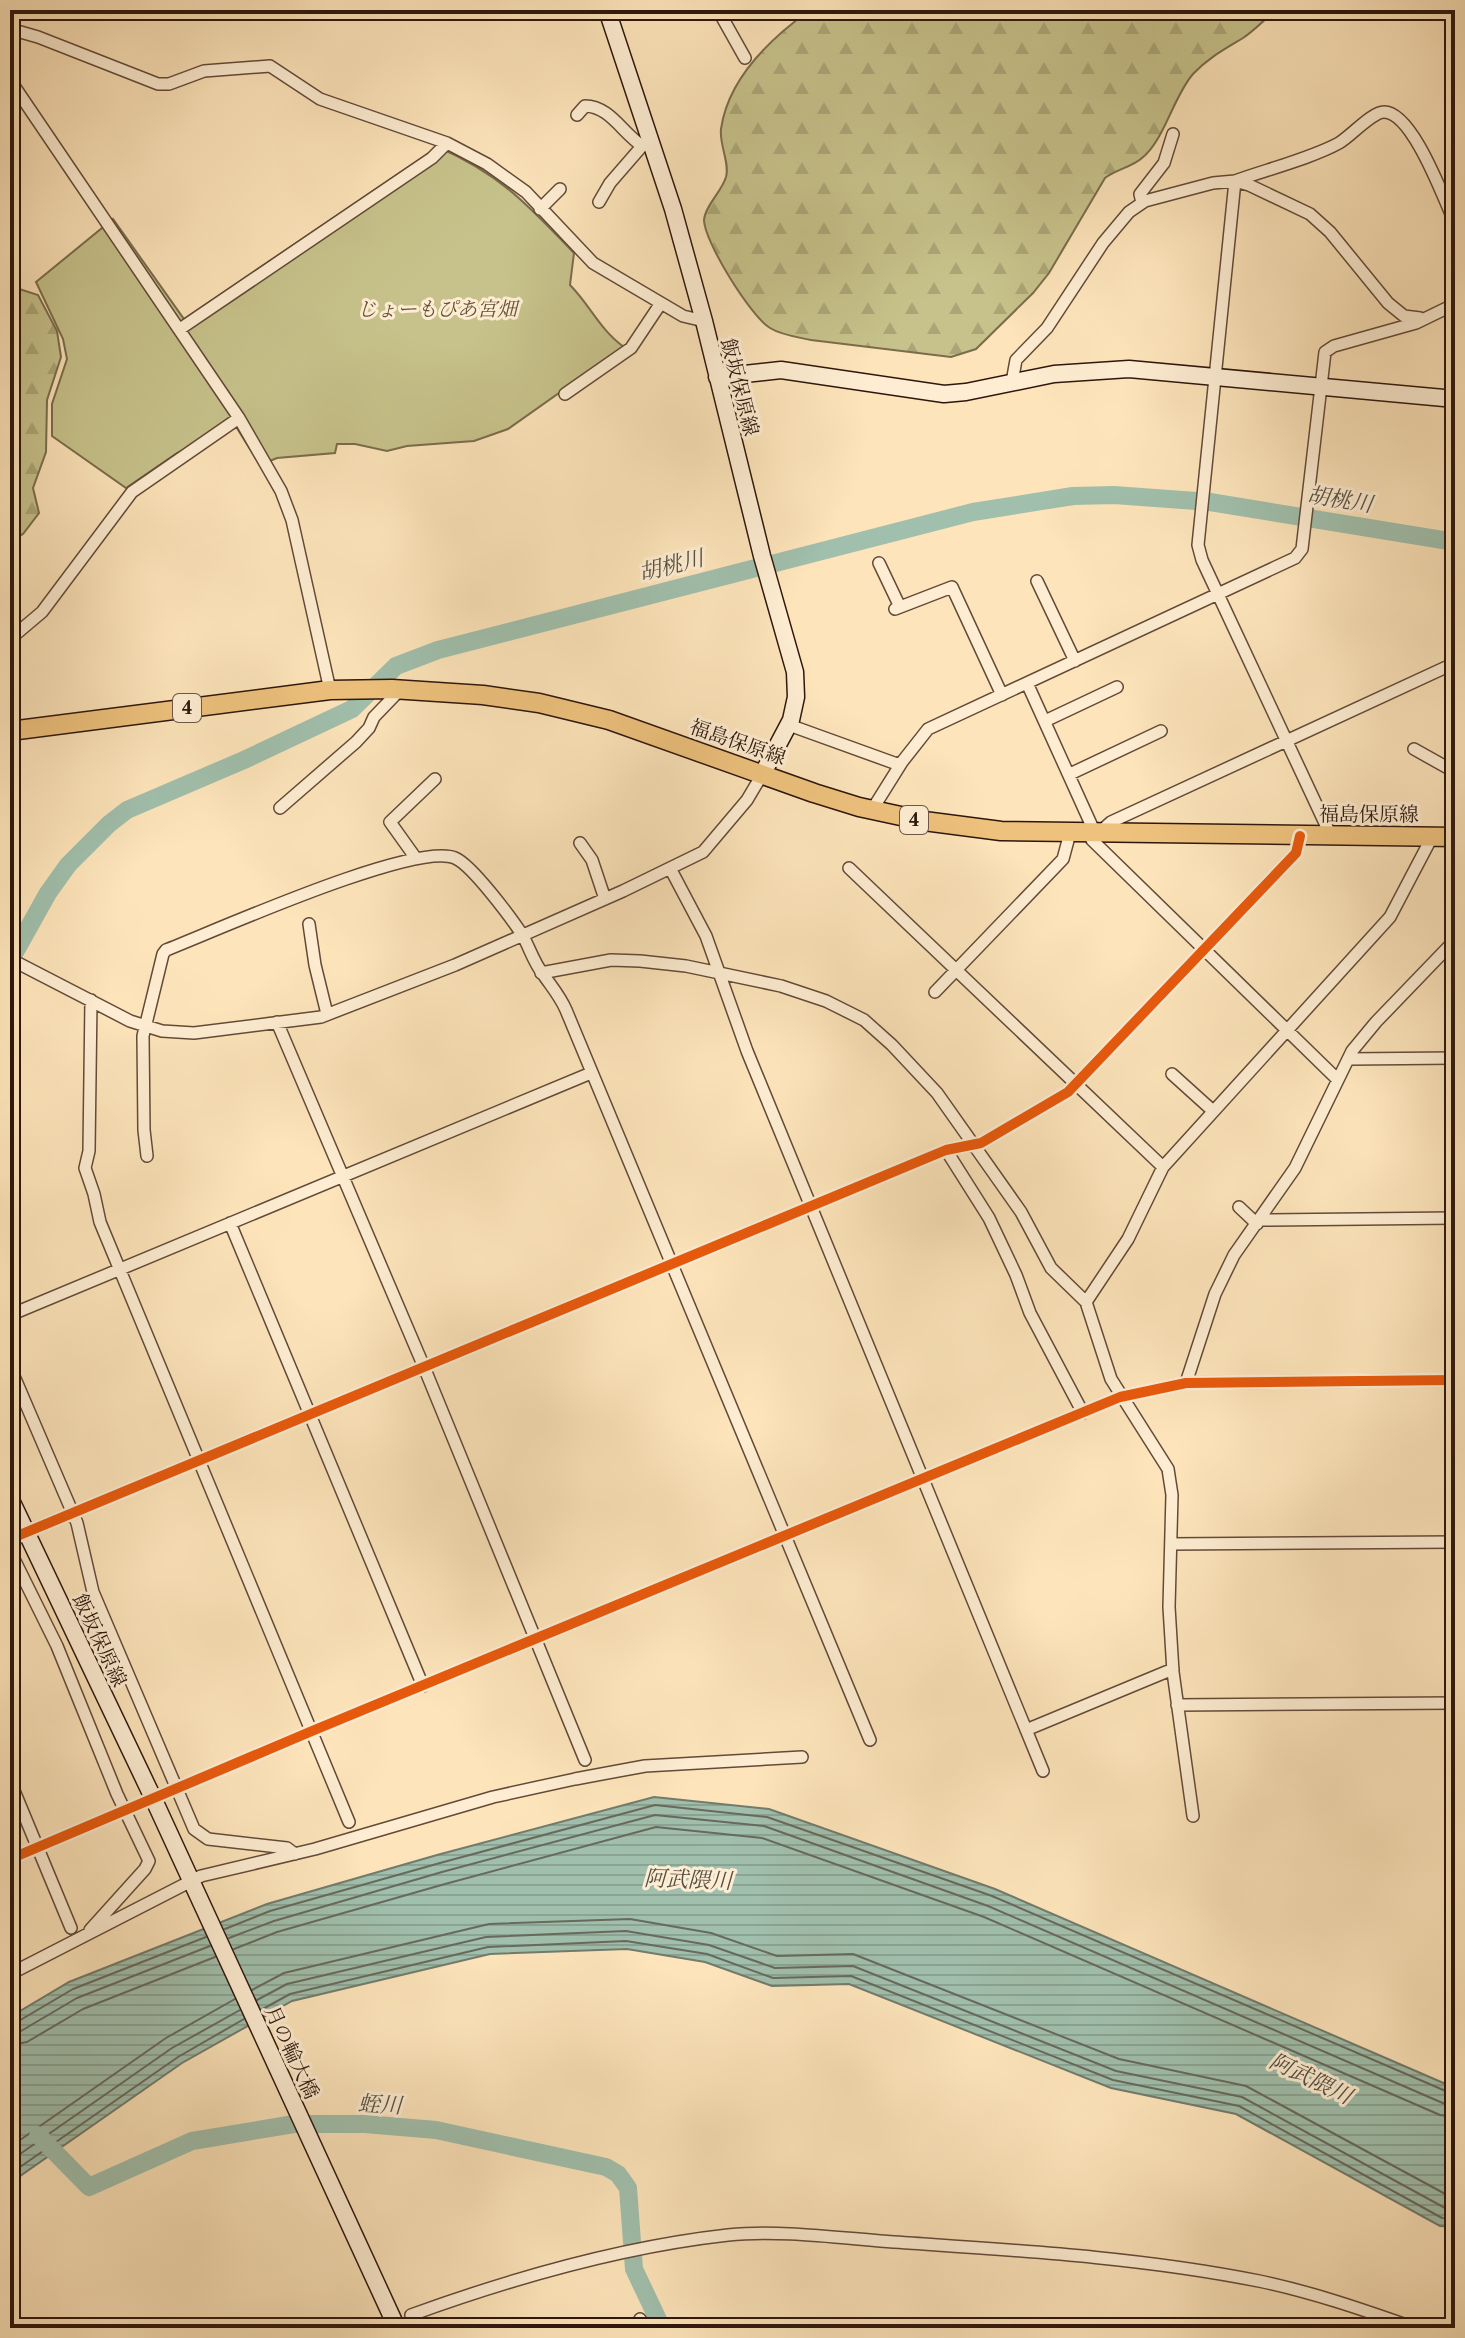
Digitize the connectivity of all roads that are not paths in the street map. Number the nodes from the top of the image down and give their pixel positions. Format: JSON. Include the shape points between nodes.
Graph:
{"nodes":[{"id":1,"x":607,"y":10,"type":"edge"},
{"id":2,"x":718,"y":10,"type":"edge"},
{"id":3,"x":10,"y":29,"type":"edge"},
{"id":4,"x":745,"y":58,"type":"dead end"},
{"id":5,"x":10,"y":80,"type":"edge"},
{"id":6,"x":577,"y":115,"type":"dead end"},
{"id":7,"x":1173,"y":134,"type":"dead end"},
{"id":8,"x":447,"y":143,"type":"junction"},
{"id":9,"x":648,"y":145,"type":"junction"},
{"id":10,"x":1235,"y":181,"type":"junction"},
{"id":11,"x":560,"y":189,"type":"dead end"},
{"id":12,"x":599,"y":202,"type":"dead end"},
{"id":13,"x":1142,"y":203,"type":"junction"},
{"id":14,"x":540,"y":209,"type":"junction"},
{"id":15,"x":1455,"y":223,"type":"edge"},
{"id":16,"x":661,"y":303,"type":"junction"},
{"id":17,"x":1455,"y":304,"type":"edge"},
{"id":18,"x":1400,"y":314,"type":"junction"},
{"id":19,"x":1425,"y":318,"type":"junction"},
{"id":20,"x":704,"y":321,"type":"junction"},
{"id":21,"x":1398,"y":328,"type":"junction"},
{"id":22,"x":180,"y":329,"type":"junction"},
{"id":23,"x":717,"y":377,"type":"junction"},
{"id":24,"x":1213,"y":377,"type":"junction"},
{"id":25,"x":1012,"y":382,"type":"junction"},
{"id":26,"x":1320,"y":386,"type":"junction"},
{"id":27,"x":565,"y":394,"type":"dead end"},
{"id":28,"x":1455,"y":399,"type":"edge"},
{"id":29,"x":239,"y":418,"type":"junction"},
{"id":30,"x":879,"y":563,"type":"dead end"},
{"id":31,"x":1037,"y":581,"type":"dead end"},
{"id":32,"x":1218,"y":594,"type":"junction"},
{"id":33,"x":10,"y":639,"type":"edge"},
{"id":34,"x":1075,"y":661,"type":"junction"},
{"id":35,"x":1455,"y":663,"type":"edge"},
{"id":36,"x":1027,"y":683,"type":"junction"},
{"id":37,"x":1117,"y":687,"type":"dead end"},
{"id":38,"x":396,"y":689,"type":"junction"},
{"id":39,"x":330,"y":690,"type":"junction"},
{"id":40,"x":1002,"y":695,"type":"junction"},
{"id":41,"x":1045,"y":721,"type":"junction"},
{"id":42,"x":789,"y":725,"type":"junction"},
{"id":43,"x":10,"y":731,"type":"edge"},
{"id":44,"x":1161,"y":731,"type":"dead end"},
{"id":45,"x":1287,"y":741,"type":"junction"},
{"id":46,"x":1414,"y":749,"type":"dead end"},
{"id":47,"x":902,"y":762,"type":"junction"},
{"id":48,"x":1455,"y":772,"type":"edge"},
{"id":49,"x":763,"y":773,"type":"junction"},
{"id":50,"x":1070,"y":774,"type":"junction"},
{"id":51,"x":435,"y":779,"type":"dead end"},
{"id":52,"x":280,"y":808,"type":"dead end"},
{"id":53,"x":872,"y":810,"type":"junction"},
{"id":54,"x":1070,"y":833,"type":"junction"},
{"id":55,"x":1095,"y":833,"type":"junction"},
{"id":56,"x":1300,"y":836,"type":"junction"},
{"id":57,"x":1331,"y":836,"type":"junction"},
{"id":58,"x":1432,"y":837,"type":"junction"},
{"id":59,"x":1455,"y":837,"type":"edge"},
{"id":60,"x":580,"y":843,"type":"dead end"},
{"id":61,"x":415,"y":857,"type":"junction"},
{"id":62,"x":670,"y":868,"type":"junction"},
{"id":63,"x":849,"y":868,"type":"dead end"},
{"id":64,"x":1455,"y":886,"type":"edge"},
{"id":65,"x":605,"y":899,"type":"junction"},
{"id":66,"x":309,"y":924,"type":"dead end"},
{"id":67,"x":522,"y":935,"type":"junction"},
{"id":68,"x":1454,"y":940,"type":"edge"},
{"id":69,"x":1203,"y":950,"type":"junction"},
{"id":70,"x":10,"y":959,"type":"edge"},
{"id":71,"x":956,"y":970,"type":"junction"},
{"id":72,"x":541,"y":973,"type":"junction"},
{"id":73,"x":722,"y":975,"type":"junction"},
{"id":74,"x":935,"y":992,"type":"dead end"},
{"id":75,"x":91,"y":1000,"type":"junction"},
{"id":76,"x":327,"y":1014,"type":"junction"},
{"id":77,"x":277,"y":1022,"type":"junction"},
{"id":78,"x":144,"y":1026,"type":"junction"},
{"id":79,"x":1288,"y":1030,"type":"junction"},
{"id":80,"x":1454,"y":1058,"type":"edge"},
{"id":81,"x":1349,"y":1059,"type":"junction"},
{"id":82,"x":591,"y":1073,"type":"junction"},
{"id":83,"x":1172,"y":1074,"type":"dead end"},
{"id":84,"x":1337,"y":1079,"type":"junction"},
{"id":85,"x":1076,"y":1084,"type":"junction"},
{"id":86,"x":1213,"y":1111,"type":"junction"},
{"id":87,"x":974,"y":1146,"type":"junction"},
{"id":88,"x":946,"y":1150,"type":"junction"},
{"id":89,"x":147,"y":1156,"type":"dead end"},
{"id":90,"x":1163,"y":1167,"type":"junction"},
{"id":91,"x":344,"y":1177,"type":"junction"},
{"id":92,"x":1455,"y":1179,"type":"edge"},
{"id":93,"x":810,"y":1206,"type":"junction"},
{"id":94,"x":1239,"y":1207,"type":"dead end"},
{"id":95,"x":1455,"y":1218,"type":"edge"},
{"id":96,"x":1259,"y":1222,"type":"junction"},
{"id":97,"x":230,"y":1223,"type":"junction"},
{"id":98,"x":672,"y":1264,"type":"junction"},
{"id":99,"x":120,"y":1269,"type":"junction"},
{"id":100,"x":1086,"y":1302,"type":"junction"},
{"id":101,"x":10,"y":1315,"type":"edge"},
{"id":102,"x":10,"y":1367,"type":"edge"},
{"id":103,"x":424,"y":1367,"type":"junction"},
{"id":104,"x":1455,"y":1380,"type":"edge"},
{"id":105,"x":1186,"y":1383,"type":"junction"},
{"id":106,"x":1120,"y":1397,"type":"junction"},
{"id":107,"x":1083,"y":1413,"type":"junction"},
{"id":108,"x":310,"y":1415,"type":"junction"},
{"id":109,"x":200,"y":1461,"type":"junction"},
{"id":110,"x":923,"y":1479,"type":"junction"},
{"id":111,"x":10,"y":1498,"type":"edge"},
{"id":112,"x":72,"y":1513,"type":"junction"},
{"id":113,"x":26,"y":1532,"type":"junction"},
{"id":114,"x":785,"y":1536,"type":"junction"},
{"id":115,"x":10,"y":1539,"type":"edge"},
{"id":116,"x":1455,"y":1542,"type":"edge"},
{"id":117,"x":1171,"y":1544,"type":"junction"},
{"id":118,"x":10,"y":1551,"type":"edge"},
{"id":119,"x":537,"y":1640,"type":"junction"},
{"id":120,"x":1173,"y":1669,"type":"junction"},
{"id":121,"x":423,"y":1686,"type":"junction"},
{"id":122,"x":1455,"y":1703,"type":"edge"},
{"id":123,"x":1177,"y":1705,"type":"junction"},
{"id":124,"x":1026,"y":1730,"type":"junction"},
{"id":125,"x":312,"y":1731,"type":"junction"},
{"id":126,"x":870,"y":1740,"type":"dead end"},
{"id":127,"x":802,"y":1757,"type":"dead end"},
{"id":128,"x":585,"y":1760,"type":"dead end"},
{"id":129,"x":1043,"y":1771,"type":"dead end"},
{"id":130,"x":10,"y":1781,"type":"edge"},
{"id":131,"x":176,"y":1790,"type":"junction"},
{"id":132,"x":154,"y":1800,"type":"junction"},
{"id":133,"x":126,"y":1811,"type":"junction"},
{"id":134,"x":1193,"y":1816,"type":"dead end"},
{"id":135,"x":349,"y":1822,"type":"dead end"},
{"id":136,"x":38,"y":1847,"type":"junction"},
{"id":137,"x":295,"y":1854,"type":"junction"},
{"id":138,"x":10,"y":1859,"type":"edge"},
{"id":139,"x":191,"y":1879,"type":"junction"},
{"id":140,"x":71,"y":1928,"type":"dead end"},
{"id":141,"x":89,"y":1933,"type":"junction"},
{"id":142,"x":10,"y":1974,"type":"edge"},
{"id":143,"x":411,"y":2315,"type":"dead end"},
{"id":144,"x":396,"y":2325,"type":"edge"},
{"id":145,"x":1415,"y":2328,"type":"edge"}],
"edges":[{"from":1,"to":9,"type":"main road","name":"飯坂保原線"},
{"from":2,"to":4,"type":"street"},
{"from":3,"to":8,"type":"street","via":[[158,84],[204,71],[270,66],[320,99]]},
{"from":5,"to":22,"type":"street"},
{"from":6,"to":9,"type":"street","via":[[585,106],[594,107]]},
{"from":7,"to":13,"type":"street","via":[[1164,163],[1140,194]]},
{"from":8,"to":14,"type":"street","via":[[501,173]]},
{"from":8,"to":22,"type":"street"},
{"from":9,"to":12,"type":"street","via":[[610,183]]},
{"from":9,"to":20,"type":"main road","name":"飯坂保原線"},
{"from":10,"to":13,"type":"street"},
{"from":10,"to":15,"type":"street","via":[[1337,144],[1386,112],[1413,134]]},
{"from":10,"to":18,"type":"street","via":[[1318,220]]},
{"from":10,"to":24,"type":"street"},
{"from":11,"to":14,"type":"street"},
{"from":13,"to":25,"type":"street","via":[[1103,243],[1047,328],[1016,360]]},
{"from":14,"to":16,"type":"street","via":[[593,263]]},
{"from":16,"to":20,"type":"street"},
{"from":16,"to":27,"type":"street","via":[[631,348]]},
{"from":17,"to":19,"type":"street"},
{"from":18,"to":19,"type":"street"},
{"from":18,"to":21,"type":"street"},
{"from":19,"to":21,"type":"street"},
{"from":20,"to":23,"type":"main road","name":"飯坂保原線"},
{"from":21,"to":26,"type":"street","via":[[1329,349]]},
{"from":22,"to":29,"type":"street"},
{"from":23,"to":25,"type":"main road","via":[[781,370],[944,394]]},
{"from":23,"to":42,"type":"main road","name":"飯坂保原線","via":[[795,672]]},
{"from":24,"to":25,"type":"main road","via":[[1118,369]]},
{"from":24,"to":26,"type":"main road"},
{"from":24,"to":32,"type":"street","via":[[1198,545]]},
{"from":26,"to":28,"type":"main road"},
{"from":26,"to":32,"type":"street","via":[[1300,553]]},
{"from":29,"to":33,"type":"street","via":[[132,492],[42,612]]},
{"from":29,"to":39,"type":"street","via":[[287,506]]},
{"from":30,"to":40,"type":"street","via":[[897,608],[952,587]]},
{"from":31,"to":34,"type":"street"},
{"from":32,"to":34,"type":"street"},
{"from":32,"to":45,"type":"street"},
{"from":34,"to":36,"type":"street"},
{"from":35,"to":45,"type":"street"},
{"from":36,"to":40,"type":"street"},
{"from":36,"to":41,"type":"street"},
{"from":37,"to":41,"type":"street"},
{"from":38,"to":39,"type":"main road","name":"福島保原線","number":"4"},
{"from":38,"to":49,"type":"main road","name":"福島保原線","number":"4","via":[[539,703],[609,720]]},
{"from":38,"to":52,"type":"street","via":[[356,742]]},
{"from":39,"to":43,"type":"main road","name":"福島保原線","number":"4"},
{"from":40,"to":47,"type":"street","via":[[928,729]]},
{"from":41,"to":50,"type":"street"},
{"from":42,"to":47,"type":"street"},
{"from":42,"to":49,"type":"main road","name":"飯坂保原線"},
{"from":44,"to":50,"type":"street"},
{"from":45,"to":55,"type":"street"},
{"from":45,"to":57,"type":"street"},
{"from":46,"to":48,"type":"street"},
{"from":47,"to":53,"type":"street"},
{"from":49,"to":53,"type":"main road","name":"福島保原線","number":"4"},
{"from":49,"to":62,"type":"street","via":[[714,842]]},
{"from":50,"to":55,"type":"street"},
{"from":51,"to":61,"type":"street","via":[[390,822]]},
{"from":53,"to":54,"type":"main road","name":"福島保原線","number":"4","via":[[1001,831]]},
{"from":54,"to":55,"type":"main road","name":"福島保原線","number":"4"},
{"from":54,"to":71,"type":"street","via":[[1063,859]]},
{"from":55,"to":56,"type":"main road","name":"福島保原線","number":"4"},
{"from":55,"to":69,"type":"street","via":[[1092,840]]},
{"from":56,"to":57,"type":"main road","name":"福島保原線","number":"4"},
{"from":56,"to":69,"type":"street","via":[[1296,853]]},
{"from":57,"to":58,"type":"main road","name":"福島保原線","number":"4"},
{"from":58,"to":59,"type":"main road","name":"福島保原線","number":"4"},
{"from":58,"to":79,"type":"street","via":[[1390,917]]},
{"from":60,"to":65,"type":"street","via":[[592,860]]},
{"from":61,"to":67,"type":"street","via":[[447,856],[463,863]]},
{"from":61,"to":78,"type":"street","via":[[166,950]]},
{"from":62,"to":65,"type":"street"},
{"from":62,"to":73,"type":"street"},
{"from":63,"to":71,"type":"street"},
{"from":64,"to":68,"type":"main road"},
{"from":65,"to":67,"type":"street"},
{"from":66,"to":76,"type":"street"},
{"from":67,"to":72,"type":"street"},
{"from":67,"to":76,"type":"street"},
{"from":68,"to":80,"type":"main road"},
{"from":68,"to":81,"type":"street","via":[[1376,1022]]},
{"from":69,"to":79,"type":"street"},
{"from":69,"to":85,"type":"street"},
{"from":70,"to":75,"type":"street"},
{"from":71,"to":74,"type":"street"},
{"from":71,"to":85,"type":"street"},
{"from":72,"to":73,"type":"street","via":[[611,960],[670,963]]},
{"from":72,"to":82,"type":"street","via":[[559,995]]},
{"from":73,"to":87,"type":"street","via":[[781,986],[864,1020],[930,1084]]},
{"from":73,"to":93,"type":"street"},
{"from":75,"to":78,"type":"street"},
{"from":75,"to":99,"type":"street","via":[[85,1168]]},
{"from":76,"to":77,"type":"street"},
{"from":77,"to":78,"type":"street","via":[[194,1033]]},
{"from":77,"to":91,"type":"street"},
{"from":78,"to":89,"type":"street"},
{"from":79,"to":84,"type":"street"},
{"from":79,"to":86,"type":"street"},
{"from":80,"to":81,"type":"street"},
{"from":80,"to":92,"type":"main road"},
{"from":81,"to":84,"type":"street"},
{"from":82,"to":91,"type":"street"},
{"from":82,"to":98,"type":"street"},
{"from":83,"to":86,"type":"street"},
{"from":84,"to":96,"type":"street","via":[[1295,1168]]},
{"from":85,"to":87,"type":"street"},
{"from":85,"to":90,"type":"street"},
{"from":86,"to":90,"type":"street"},
{"from":87,"to":88,"type":"street"},
{"from":87,"to":100,"type":"street","via":[[1021,1212],[1051,1268]]},
{"from":88,"to":93,"type":"street"},
{"from":88,"to":107,"type":"street","via":[[989,1218],[1030,1313]]},
{"from":90,"to":100,"type":"street","via":[[1128,1239]]},
{"from":91,"to":97,"type":"street"},
{"from":91,"to":103,"type":"street"},
{"from":93,"to":98,"type":"street"},
{"from":93,"to":110,"type":"street"},
{"from":94,"to":96,"type":"street"},
{"from":95,"to":96,"type":"street"},
{"from":96,"to":105,"type":"street","via":[[1238,1248],[1215,1294]]},
{"from":97,"to":99,"type":"street"},
{"from":97,"to":108,"type":"street"},
{"from":98,"to":103,"type":"street"},
{"from":98,"to":114,"type":"street"},
{"from":99,"to":101,"type":"street"},
{"from":99,"to":109,"type":"street"},
{"from":100,"to":106,"type":"street"},
{"from":102,"to":112,"type":"street"},
{"from":103,"to":108,"type":"street"},
{"from":103,"to":119,"type":"street"},
{"from":104,"to":105,"type":"street"},
{"from":105,"to":106,"type":"street"},
{"from":106,"to":107,"type":"street"},
{"from":106,"to":117,"type":"street","via":[[1171,1479]]},
{"from":107,"to":110,"type":"street"},
{"from":108,"to":109,"type":"street"},
{"from":108,"to":121,"type":"street"},
{"from":109,"to":112,"type":"street"},
{"from":109,"to":125,"type":"street"},
{"from":110,"to":114,"type":"street"},
{"from":110,"to":124,"type":"street"},
{"from":111,"to":113,"type":"main road","name":"飯坂保原線"},
{"from":112,"to":113,"type":"street"},
{"from":112,"to":131,"type":"street","via":[[93,1592]]},
{"from":113,"to":115,"type":"street"},
{"from":113,"to":132,"type":"main road","name":"飯坂保原線"},
{"from":114,"to":119,"type":"street"},
{"from":114,"to":126,"type":"street"},
{"from":116,"to":117,"type":"street"},
{"from":117,"to":120,"type":"street"},
{"from":118,"to":133,"type":"street","via":[[57,1646]]},
{"from":119,"to":121,"type":"street"},
{"from":119,"to":128,"type":"street"},
{"from":120,"to":123,"type":"street"},
{"from":120,"to":124,"type":"street"},
{"from":121,"to":125,"type":"street"},
{"from":122,"to":123,"type":"street"},
{"from":123,"to":134,"type":"street"},
{"from":124,"to":129,"type":"street"},
{"from":125,"to":131,"type":"street"},
{"from":125,"to":135,"type":"street"},
{"from":127,"to":137,"type":"street","via":[[645,1766],[575,1779]]},
{"from":130,"to":136,"type":"street"},
{"from":131,"to":132,"type":"street"},
{"from":131,"to":137,"type":"street","via":[[194,1829],[204,1838],[287,1848]]},
{"from":132,"to":133,"type":"street"},
{"from":132,"to":139,"type":"main road","name":"月の輪大橋"},
{"from":133,"to":136,"type":"street"},
{"from":133,"to":141,"type":"street","via":[[149,1861]]},
{"from":136,"to":138,"type":"street"},
{"from":136,"to":140,"type":"street"},
{"from":137,"to":139,"type":"street"},
{"from":139,"to":141,"type":"street"},
{"from":139,"to":144,"type":"main road","name":"月の輪大橋"},
{"from":141,"to":142,"type":"street"},
{"from":143,"to":145,"type":"street","via":[[502,2282],[645,2249],[730,2235],[789,2235],[1117,2260],[1259,2281]]}]}
